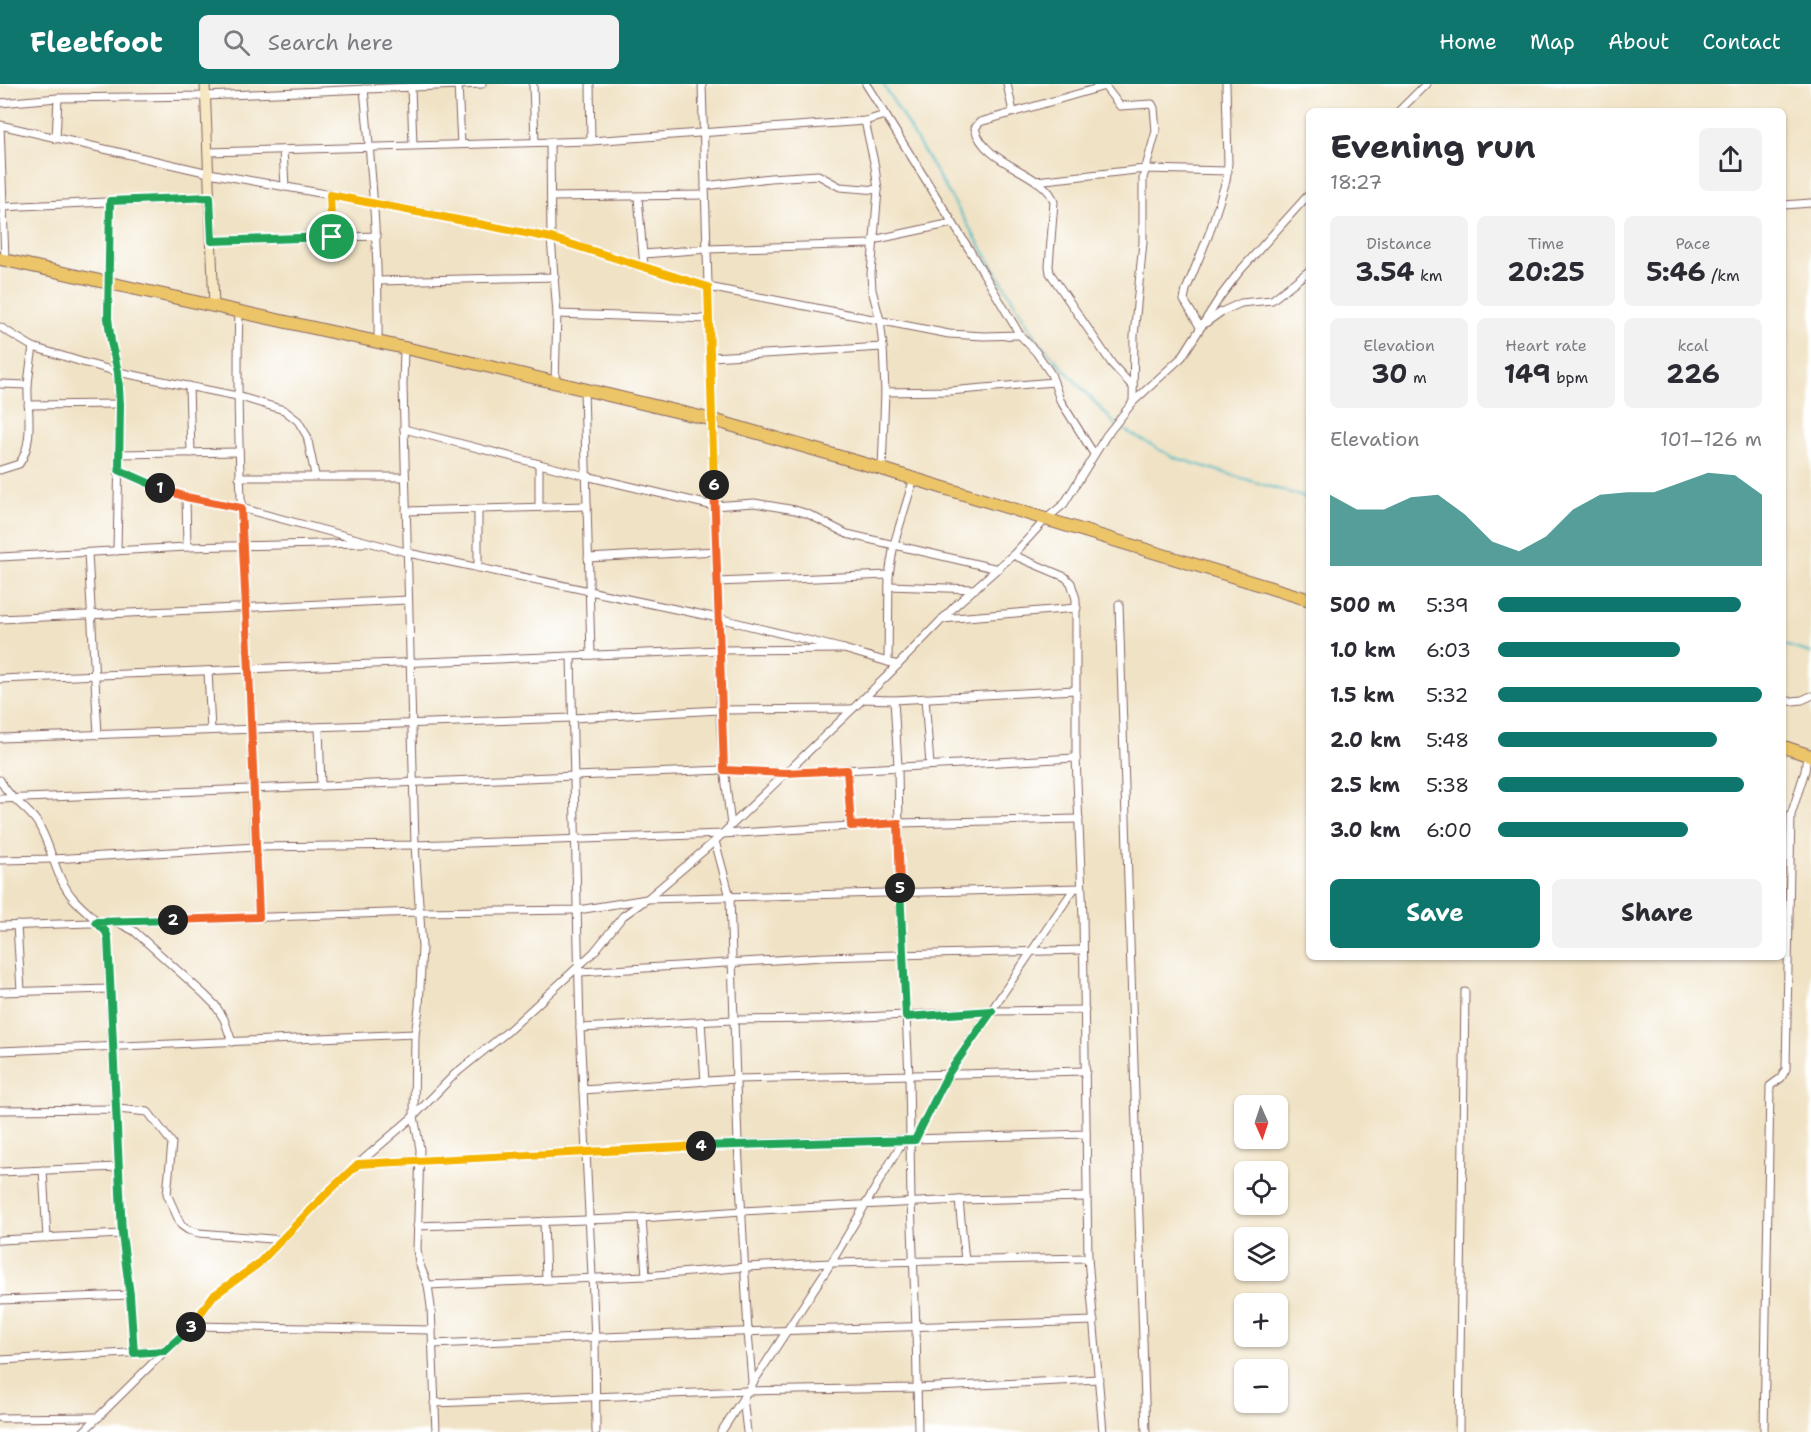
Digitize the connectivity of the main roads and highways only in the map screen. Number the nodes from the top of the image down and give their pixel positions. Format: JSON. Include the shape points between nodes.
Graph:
{"nodes":[{"id":1,"x":2,"y":260,"type":"edge"},
{"id":2,"x":1306,"y":599,"type":"edge"},
{"id":3,"x":1786,"y":748,"type":"edge"},
{"id":4,"x":1809,"y":755,"type":"edge"}],
"edges":[{"from":1,"to":2,"type":"highway","via":[[713,420]]},
{"from":3,"to":4,"type":"highway"}]}
